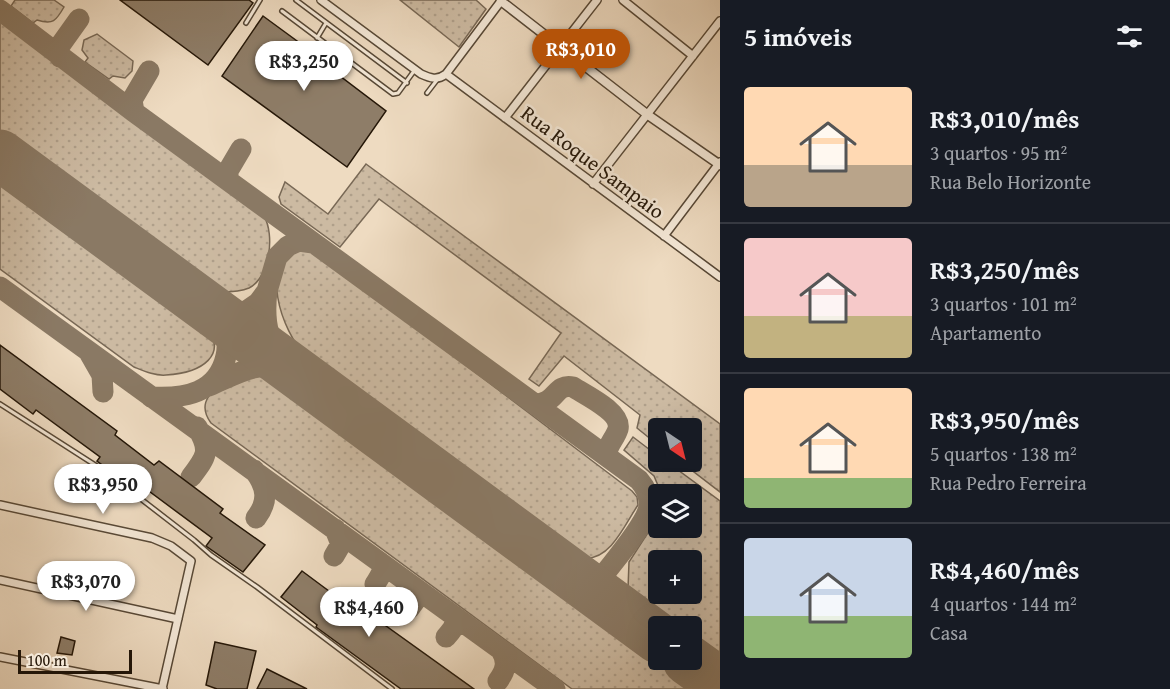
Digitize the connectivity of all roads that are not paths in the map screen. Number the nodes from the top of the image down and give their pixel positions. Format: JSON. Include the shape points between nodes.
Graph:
{"nodes":[{"id":1,"x":260,"y":0,"type":"edge"},
{"id":2,"x":296,"y":0,"type":"edge"},
{"id":3,"x":321,"y":0,"type":"edge"},
{"id":4,"x":597,"y":0,"type":"edge"},
{"id":5,"x":623,"y":0,"type":"edge"},
{"id":6,"x":502,"y":1,"type":"edge"},
{"id":7,"x":282,"y":11,"type":"dead end"},
{"id":8,"x":720,"y":21,"type":"edge"},
{"id":9,"x":246,"y":23,"type":"dead end"},
{"id":10,"x":326,"y":23,"type":"junction"},
{"id":11,"x":317,"y":38,"type":"junction"},
{"id":12,"x":560,"y":47,"type":"junction"},
{"id":13,"x":693,"y":56,"type":"junction"},
{"id":14,"x":415,"y":69,"type":"junction"},
{"id":15,"x":446,"y":74,"type":"junction"},
{"id":16,"x":438,"y":78,"type":"junction"},
{"id":17,"x":407,"y":82,"type":"junction"},
{"id":18,"x":427,"y":93,"type":"dead end"},
{"id":19,"x":648,"y":115,"type":"junction"},
{"id":20,"x":506,"y":118,"type":"junction"},
{"id":21,"x":720,"y":164,"type":"edge"},
{"id":22,"x":593,"y":184,"type":"junction"},
{"id":23,"x":664,"y":236,"type":"junction"},
{"id":24,"x":720,"y":277,"type":"edge"},
{"id":25,"x":0,"y":404,"type":"edge"},
{"id":26,"x":0,"y":505,"type":"edge"},
{"id":27,"x":0,"y":580,"type":"edge"},
{"id":28,"x":178,"y":619,"type":"junction"},
{"id":29,"x":0,"y":657,"type":"edge"},
{"id":30,"x":162,"y":689,"type":"edge"},
{"id":31,"x":392,"y":689,"type":"edge"}],
"edges":[{"from":1,"to":9,"type":"lane"},
{"from":2,"to":10,"type":"lane"},
{"from":3,"to":14,"type":"street"},
{"from":4,"to":12,"type":"street"},
{"from":5,"to":13,"type":"street"},
{"from":6,"to":12,"type":"street"},
{"from":6,"to":15,"type":"street"},
{"from":7,"to":11,"type":"lane"},
{"from":8,"to":13,"type":"street"},
{"from":10,"to":11,"type":"lane"},
{"from":10,"to":17,"type":"lane"},
{"from":11,"to":17,"type":"lane","via":[[393,94]]},
{"from":12,"to":19,"type":"street"},
{"from":12,"to":20,"type":"street"},
{"from":13,"to":19,"type":"street"},
{"from":14,"to":16,"type":"street","via":[[429,78]]},
{"from":14,"to":17,"type":"lane"},
{"from":15,"to":16,"type":"street"},
{"from":15,"to":20,"type":"street","name":"Rua Roque Sampaio"},
{"from":16,"to":18,"type":"lane"},
{"from":19,"to":21,"type":"street"},
{"from":19,"to":22,"type":"street"},
{"from":20,"to":22,"type":"street","name":"Rua Roque Sampaio"},
{"from":21,"to":23,"type":"street"},
{"from":22,"to":23,"type":"street","name":"Rua Roque Sampaio"},
{"from":23,"to":24,"type":"street","name":"Rua Roque Sampaio"},
{"from":25,"to":31,"type":"lane","via":[[106,472]]},
{"from":26,"to":28,"type":"street","via":[[152,538],[171,546],[191,561]]},
{"from":27,"to":28,"type":"street"},
{"from":28,"to":30,"type":"street"},
{"from":29,"to":30,"type":"street"}]}
